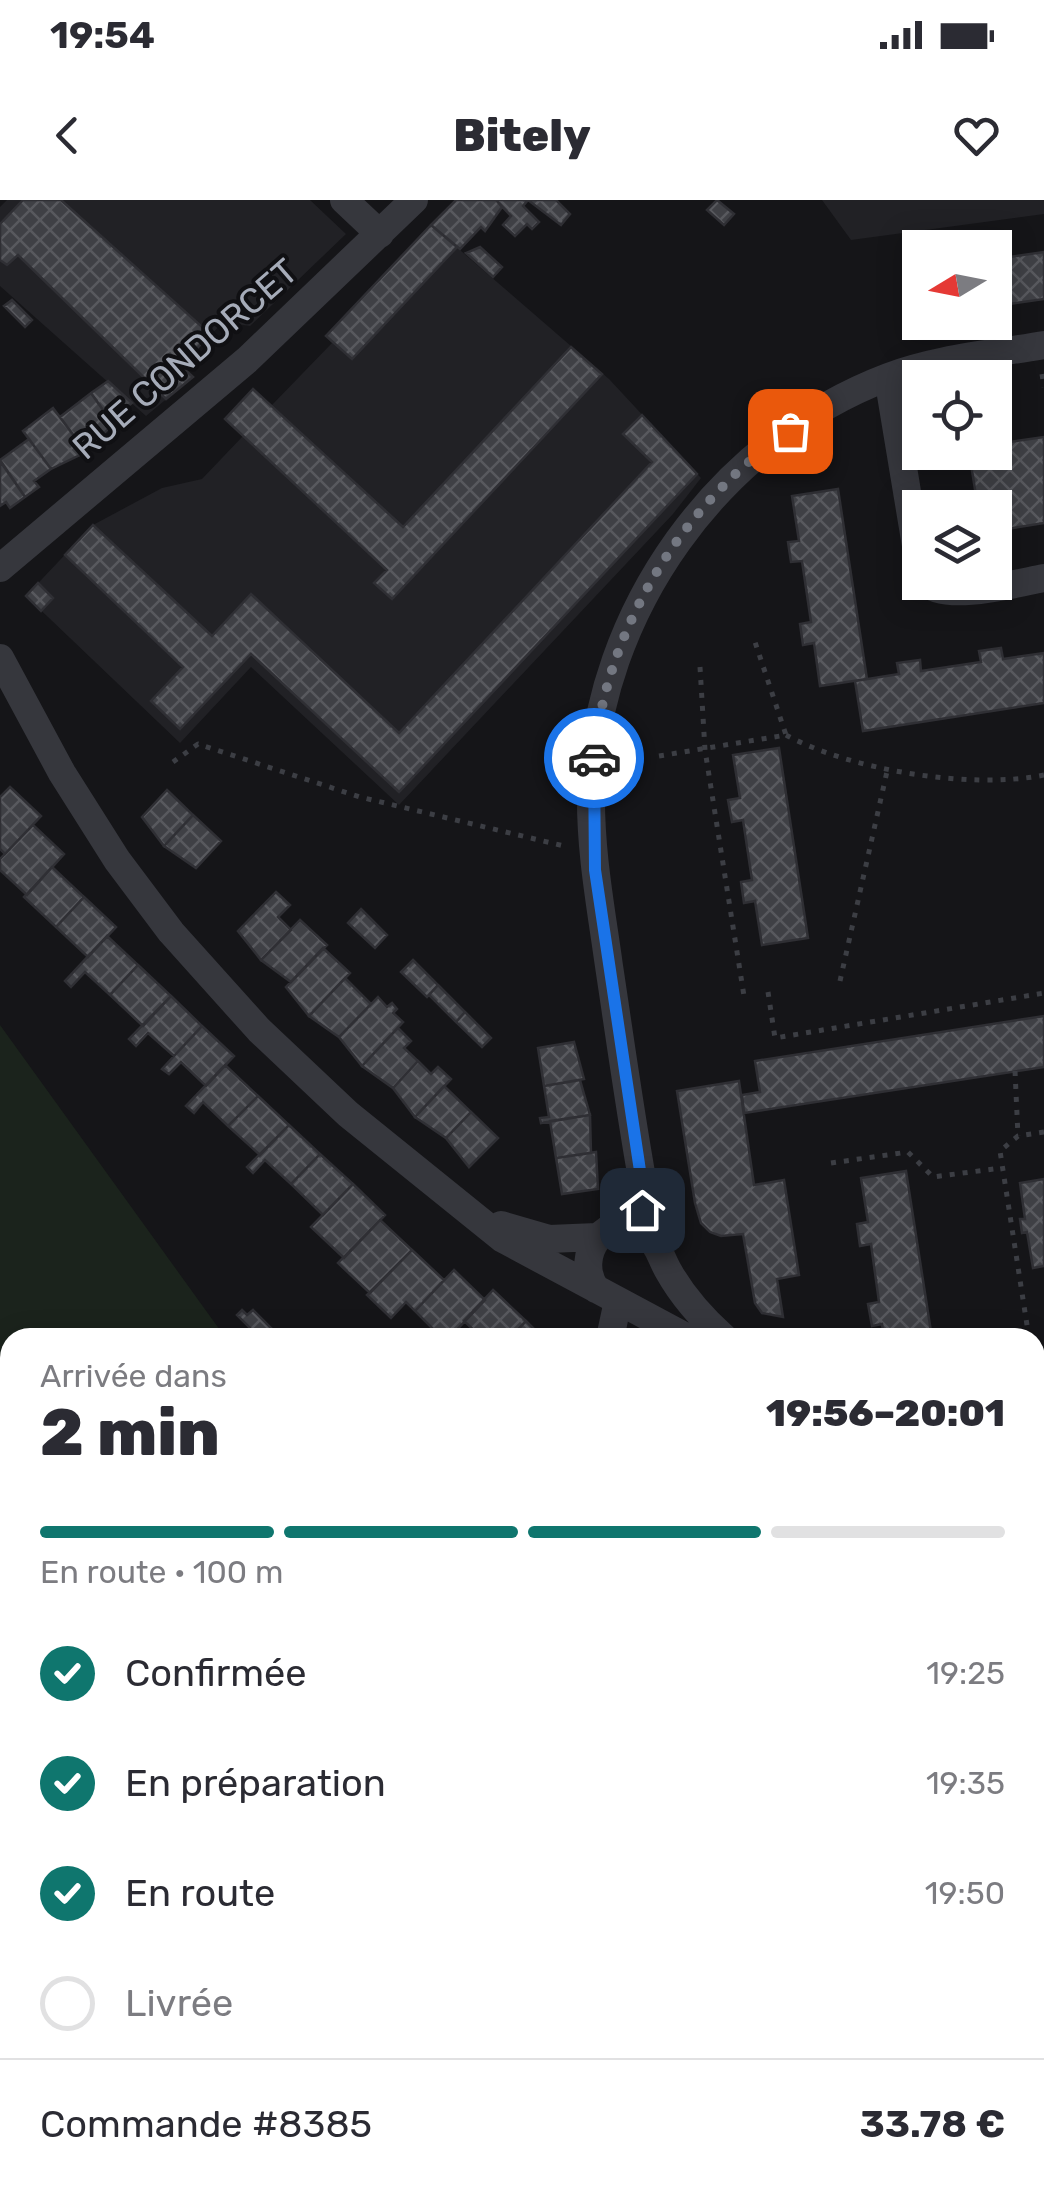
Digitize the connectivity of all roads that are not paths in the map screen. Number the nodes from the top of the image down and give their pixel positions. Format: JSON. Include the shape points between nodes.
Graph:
{"nodes":[{"id":1,"x":344,"y":200,"type":"edge"},
{"id":2,"x":414,"y":200,"type":"edge"},
{"id":3,"x":380,"y":234,"type":"junction"},
{"id":4,"x":1044,"y":346,"type":"edge"},
{"id":5,"x":888,"y":377,"type":"junction"},
{"id":6,"x":907,"y":490,"type":"edge"},
{"id":7,"x":0,"y":568,"type":"edge"},
{"id":8,"x":1044,"y":578,"type":"edge"},
{"id":9,"x":1012,"y":583,"type":"edge"},
{"id":10,"x":0,"y":658,"type":"edge"},
{"id":11,"x":472,"y":1212,"type":"junction"},
{"id":12,"x":638,"y":1229,"type":"junction"},
{"id":13,"x":597,"y":1237,"type":"junction"},
{"id":14,"x":661,"y":1258,"type":"junction"},
{"id":15,"x":613,"y":1297,"type":"junction"},
{"id":16,"x":611,"y":1328,"type":"edge"},
{"id":17,"x":670,"y":1328,"type":"edge"},
{"id":18,"x":714,"y":1328,"type":"edge"}],
"edges":[{"from":1,"to":3,"type":"street"},
{"from":2,"to":3,"type":"street","name":"RUE CONDORCET"},
{"from":3,"to":7,"type":"street","name":"RUE CONDORCET","via":[[248,360]]},
{"from":4,"to":5,"type":"street"},
{"from":5,"to":6,"type":"street"},
{"from":5,"to":12,"type":"street","via":[[826,407],[760,452],[696,518],[656,575],[621,645],[602,709],[592,770],[593,853],[642,1184]]},
{"from":8,"to":9,"type":"street"},
{"from":10,"to":11,"type":"street","via":[[100,834],[206,974],[348,1114]]},
{"from":11,"to":13,"type":"street","via":[[536,1237]]},
{"from":11,"to":15,"type":"street","via":[[515,1248]]},
{"from":12,"to":13,"type":"street","via":[[617,1226]]},
{"from":12,"to":14,"type":"street"},
{"from":13,"to":15,"type":"street","via":[[586,1263]]},
{"from":14,"to":15,"type":"street","via":[[650,1290]]},
{"from":14,"to":18,"type":"street"},
{"from":15,"to":16,"type":"street"},
{"from":15,"to":17,"type":"street"}]}
